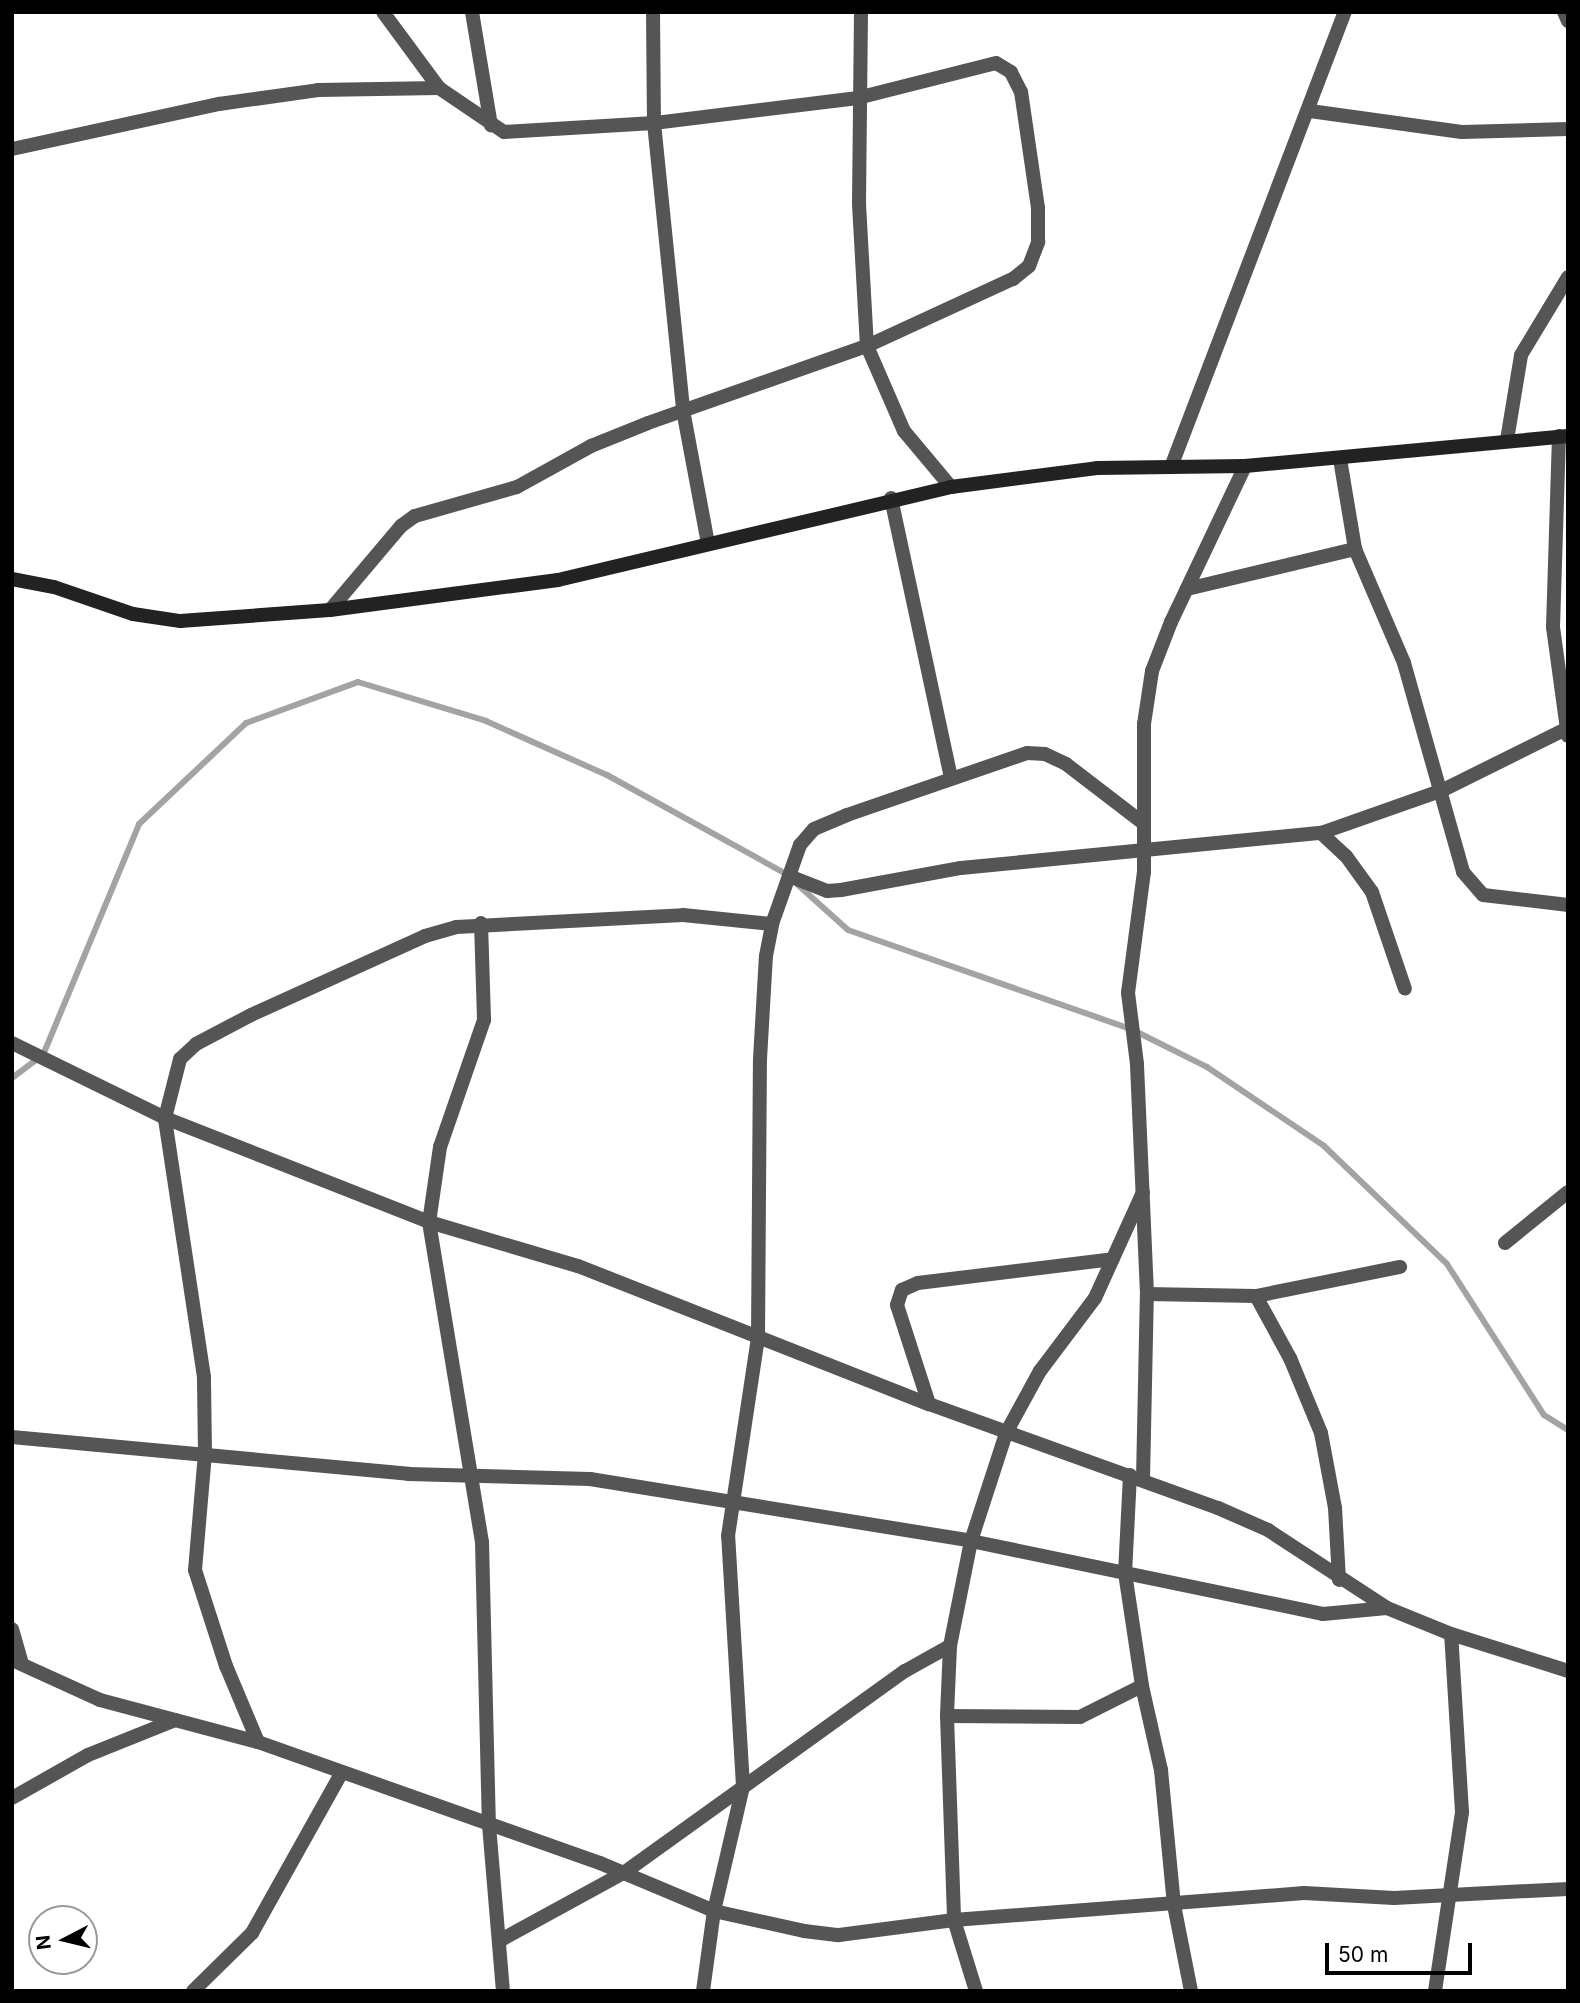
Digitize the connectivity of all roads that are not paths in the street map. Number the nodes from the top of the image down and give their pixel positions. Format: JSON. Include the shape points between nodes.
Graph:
{"nodes":[{"id":1,"x":383,"y":12,"type":"edge"},
{"id":2,"x":472,"y":12,"type":"edge"},
{"id":3,"x":653,"y":12,"type":"edge"},
{"id":4,"x":861,"y":12,"type":"edge"},
{"id":5,"x":1345,"y":12,"type":"edge"},
{"id":6,"x":1564,"y":12,"type":"edge"},
{"id":7,"x":1568,"y":21,"type":"edge"},
{"id":8,"x":439,"y":88,"type":"junction"},
{"id":9,"x":858,"y":98,"type":"junction"},
{"id":10,"x":1310,"y":111,"type":"junction"},
{"id":11,"x":654,"y":123,"type":"junction"},
{"id":12,"x":491,"y":125,"type":"junction"},
{"id":13,"x":1568,"y":129,"type":"edge"},
{"id":14,"x":12,"y":149,"type":"edge"},
{"id":15,"x":1568,"y":277,"type":"edge"},
{"id":16,"x":867,"y":345,"type":"junction"},
{"id":17,"x":683,"y":410,"type":"junction"},
{"id":18,"x":1563,"y":436,"type":"edge"},
{"id":19,"x":1507,"y":440,"type":"junction"},
{"id":20,"x":1340,"y":459,"type":"junction"},
{"id":21,"x":1245,"y":466,"type":"junction"},
{"id":22,"x":1171,"y":467,"type":"junction"},
{"id":23,"x":951,"y":487,"type":"junction"},
{"id":24,"x":891,"y":498,"type":"junction"},
{"id":25,"x":708,"y":543,"type":"junction"},
{"id":26,"x":1355,"y":549,"type":"junction"},
{"id":27,"x":12,"y":579,"type":"edge"},
{"id":28,"x":1187,"y":589,"type":"junction"},
{"id":29,"x":330,"y":610,"type":"junction"},
{"id":30,"x":1567,"y":729,"type":"edge"},
{"id":31,"x":1568,"y":737,"type":"edge"},
{"id":32,"x":951,"y":779,"type":"junction"},
{"id":33,"x":1443,"y":790,"type":"junction"},
{"id":34,"x":1143,"y":822,"type":"junction"},
{"id":35,"x":1321,"y":833,"type":"junction"},
{"id":36,"x":1144,"y":852,"type":"junction"},
{"id":37,"x":789,"y":876,"type":"junction"},
{"id":38,"x":1568,"y":905,"type":"edge"},
{"id":39,"x":481,"y":923,"type":"junction"},
{"id":40,"x":772,"y":924,"type":"junction"},
{"id":41,"x":1405,"y":989,"type":"dead end"},
{"id":42,"x":12,"y":1043,"type":"edge"},
{"id":43,"x":164,"y":1118,"type":"junction"},
{"id":44,"x":1143,"y":1192,"type":"junction"},
{"id":45,"x":1568,"y":1192,"type":"edge"},
{"id":46,"x":429,"y":1222,"type":"junction"},
{"id":47,"x":1505,"y":1243,"type":"dead end"},
{"id":48,"x":1113,"y":1259,"type":"junction"},
{"id":49,"x":1400,"y":1267,"type":"dead end"},
{"id":50,"x":1147,"y":1294,"type":"junction"},
{"id":51,"x":1256,"y":1296,"type":"junction"},
{"id":52,"x":758,"y":1338,"type":"junction"},
{"id":53,"x":929,"y":1404,"type":"junction"},
{"id":54,"x":1006,"y":1433,"type":"junction"},
{"id":55,"x":12,"y":1437,"type":"edge"},
{"id":56,"x":205,"y":1453,"type":"junction"},
{"id":57,"x":473,"y":1475,"type":"junction"},
{"id":58,"x":1137,"y":1477,"type":"junction"},
{"id":59,"x":732,"y":1501,"type":"junction"},
{"id":60,"x":971,"y":1541,"type":"junction"},
{"id":61,"x":1125,"y":1573,"type":"junction"},
{"id":62,"x":1339,"y":1580,"type":"junction"},
{"id":63,"x":1387,"y":1608,"type":"junction"},
{"id":64,"x":12,"y":1629,"type":"edge"},
{"id":65,"x":1451,"y":1634,"type":"junction"},
{"id":66,"x":950,"y":1646,"type":"junction"},
{"id":67,"x":17,"y":1662,"type":"edge"},
{"id":68,"x":1568,"y":1671,"type":"edge"},
{"id":69,"x":1142,"y":1686,"type":"junction"},
{"id":70,"x":947,"y":1716,"type":"junction"},
{"id":71,"x":175,"y":1720,"type":"junction"},
{"id":72,"x":258,"y":1742,"type":"junction"},
{"id":73,"x":342,"y":1772,"type":"junction"},
{"id":74,"x":743,"y":1786,"type":"junction"},
{"id":75,"x":12,"y":1798,"type":"edge"},
{"id":76,"x":489,"y":1825,"type":"junction"},
{"id":77,"x":625,"y":1872,"type":"junction"},
{"id":78,"x":1568,"y":1889,"type":"edge"},
{"id":79,"x":1451,"y":1895,"type":"junction"},
{"id":80,"x":1174,"y":1905,"type":"junction"},
{"id":81,"x":714,"y":1911,"type":"junction"},
{"id":82,"x":954,"y":1920,"type":"junction"},
{"id":83,"x":499,"y":1941,"type":"junction"},
{"id":84,"x":192,"y":1991,"type":"edge"},
{"id":85,"x":503,"y":1991,"type":"edge"},
{"id":86,"x":703,"y":1991,"type":"edge"},
{"id":87,"x":976,"y":1991,"type":"edge"},
{"id":88,"x":1192,"y":1991,"type":"edge"},
{"id":89,"x":1435,"y":1991,"type":"edge"}],
"edges":[{"from":1,"to":8,"type":"street"},
{"from":2,"to":12,"type":"street"},
{"from":3,"to":11,"type":"street"},
{"from":4,"to":9,"type":"street"},
{"from":5,"to":10,"type":"street"},
{"from":6,"to":7,"type":"street"},
{"from":8,"to":12,"type":"street"},
{"from":8,"to":14,"type":"street","via":[[306,91],[219,104]]},
{"from":9,"to":11,"type":"street"},
{"from":9,"to":16,"type":"street"},
{"from":9,"to":16,"type":"street","via":[[996,63],[1011,72],[1021,92],[1038,208],[1038,242],[1029,265],[1013,279]]},
{"from":10,"to":13,"type":"street","via":[[1462,132]]},
{"from":10,"to":22,"type":"street"},
{"from":11,"to":12,"type":"street","via":[[527,133]]},
{"from":11,"to":17,"type":"street"},
{"from":15,"to":19,"type":"street","via":[[1521,355]]},
{"from":16,"to":17,"type":"street"},
{"from":16,"to":23,"type":"street","via":[[904,431]]},
{"from":17,"to":25,"type":"street"},
{"from":17,"to":29,"type":"street","via":[[592,446],[517,487],[415,516],[401,526]]},
{"from":18,"to":19,"type":"main road"},
{"from":18,"to":30,"type":"street","via":[[1553,627]]},
{"from":19,"to":20,"type":"main road"},
{"from":20,"to":21,"type":"main road"},
{"from":20,"to":26,"type":"street"},
{"from":21,"to":22,"type":"main road"},
{"from":21,"to":28,"type":"street"},
{"from":22,"to":23,"type":"main road","via":[[1097,468]]},
{"from":23,"to":24,"type":"main road"},
{"from":24,"to":25,"type":"main road"},
{"from":24,"to":32,"type":"street"},
{"from":25,"to":29,"type":"main road","via":[[558,580]]},
{"from":26,"to":28,"type":"street"},
{"from":26,"to":33,"type":"street","via":[[1404,663]]},
{"from":27,"to":29,"type":"main road","via":[[54,587],[132,614],[180,621]]},
{"from":28,"to":34,"type":"street","via":[[1152,671],[1144,724]]},
{"from":30,"to":31,"type":"street"},
{"from":30,"to":33,"type":"street"},
{"from":32,"to":34,"type":"street","via":[[1027,753],[1045,754],[1066,764]]},
{"from":32,"to":37,"type":"street","via":[[814,829],[800,845]]},
{"from":33,"to":35,"type":"street"},
{"from":33,"to":38,"type":"street","via":[[1463,872],[1472,886],[1500,900]]},
{"from":34,"to":36,"type":"street"},
{"from":35,"to":36,"type":"street"},
{"from":35,"to":41,"type":"street","via":[[1346,856],[1373,892]]},
{"from":36,"to":37,"type":"street","via":[[961,868],[827,891]]},
{"from":36,"to":44,"type":"street","via":[[1128,993]]},
{"from":37,"to":40,"type":"street"},
{"from":39,"to":40,"type":"street","via":[[683,915]]},
{"from":39,"to":43,"type":"street","via":[[425,936],[196,1044],[180,1059],[172,1077]]},
{"from":39,"to":46,"type":"street","via":[[484,1020],[440,1147]]},
{"from":40,"to":52,"type":"street","via":[[760,1059]]},
{"from":42,"to":43,"type":"street"},
{"from":43,"to":46,"type":"street"},
{"from":43,"to":56,"type":"street","via":[[199,1334]]},
{"from":44,"to":48,"type":"street"},
{"from":44,"to":50,"type":"street"},
{"from":45,"to":47,"type":"street"},
{"from":46,"to":52,"type":"street","via":[[591,1271],[706,1313]]},
{"from":46,"to":57,"type":"street"},
{"from":48,"to":53,"type":"street","via":[[908,1286],[897,1305]]},
{"from":48,"to":54,"type":"street","via":[[1084,1318],[1040,1371]]},
{"from":49,"to":51,"type":"street"},
{"from":50,"to":51,"type":"street"},
{"from":50,"to":58,"type":"street"},
{"from":51,"to":62,"type":"street","via":[[1290,1357],[1321,1433],[1335,1508]]},
{"from":52,"to":53,"type":"street"},
{"from":52,"to":59,"type":"street"},
{"from":53,"to":54,"type":"street"},
{"from":54,"to":58,"type":"street"},
{"from":54,"to":60,"type":"street"},
{"from":55,"to":56,"type":"street"},
{"from":56,"to":57,"type":"street","via":[[387,1472]]},
{"from":56,"to":72,"type":"street","via":[[195,1570],[226,1666]]},
{"from":57,"to":59,"type":"street","via":[[590,1479]]},
{"from":57,"to":76,"type":"street","via":[[487,1643]]},
{"from":58,"to":61,"type":"street"},
{"from":58,"to":62,"type":"street","via":[[1268,1530]]},
{"from":59,"to":60,"type":"street"},
{"from":59,"to":74,"type":"street","via":[[728,1536]]},
{"from":60,"to":61,"type":"street"},
{"from":60,"to":66,"type":"street"},
{"from":61,"to":63,"type":"street","via":[[1323,1615]]},
{"from":61,"to":69,"type":"street"},
{"from":62,"to":63,"type":"street"},
{"from":63,"to":65,"type":"street"},
{"from":64,"to":67,"type":"street"},
{"from":65,"to":68,"type":"street"},
{"from":65,"to":79,"type":"street","via":[[1462,1779],[1460,1842]]},
{"from":66,"to":70,"type":"street"},
{"from":66,"to":74,"type":"street","via":[[905,1671]]},
{"from":67,"to":71,"type":"street","via":[[100,1700]]},
{"from":69,"to":70,"type":"street","via":[[1080,1717]]},
{"from":69,"to":80,"type":"street","via":[[1161,1770]]},
{"from":70,"to":82,"type":"street"},
{"from":71,"to":72,"type":"street"},
{"from":71,"to":75,"type":"street","via":[[88,1755]]},
{"from":72,"to":73,"type":"street"},
{"from":73,"to":76,"type":"street"},
{"from":73,"to":84,"type":"street","via":[[252,1933]]},
{"from":74,"to":77,"type":"street"},
{"from":74,"to":81,"type":"street"},
{"from":76,"to":77,"type":"street"},
{"from":76,"to":83,"type":"street"},
{"from":77,"to":81,"type":"street"},
{"from":77,"to":83,"type":"street"},
{"from":78,"to":79,"type":"street"},
{"from":79,"to":80,"type":"street","via":[[1394,1898],[1304,1893]]},
{"from":79,"to":89,"type":"street"},
{"from":80,"to":82,"type":"street"},
{"from":80,"to":88,"type":"street"},
{"from":81,"to":82,"type":"street","via":[[839,1936]]},
{"from":81,"to":86,"type":"street"},
{"from":82,"to":87,"type":"street"},
{"from":83,"to":85,"type":"street"}]}
